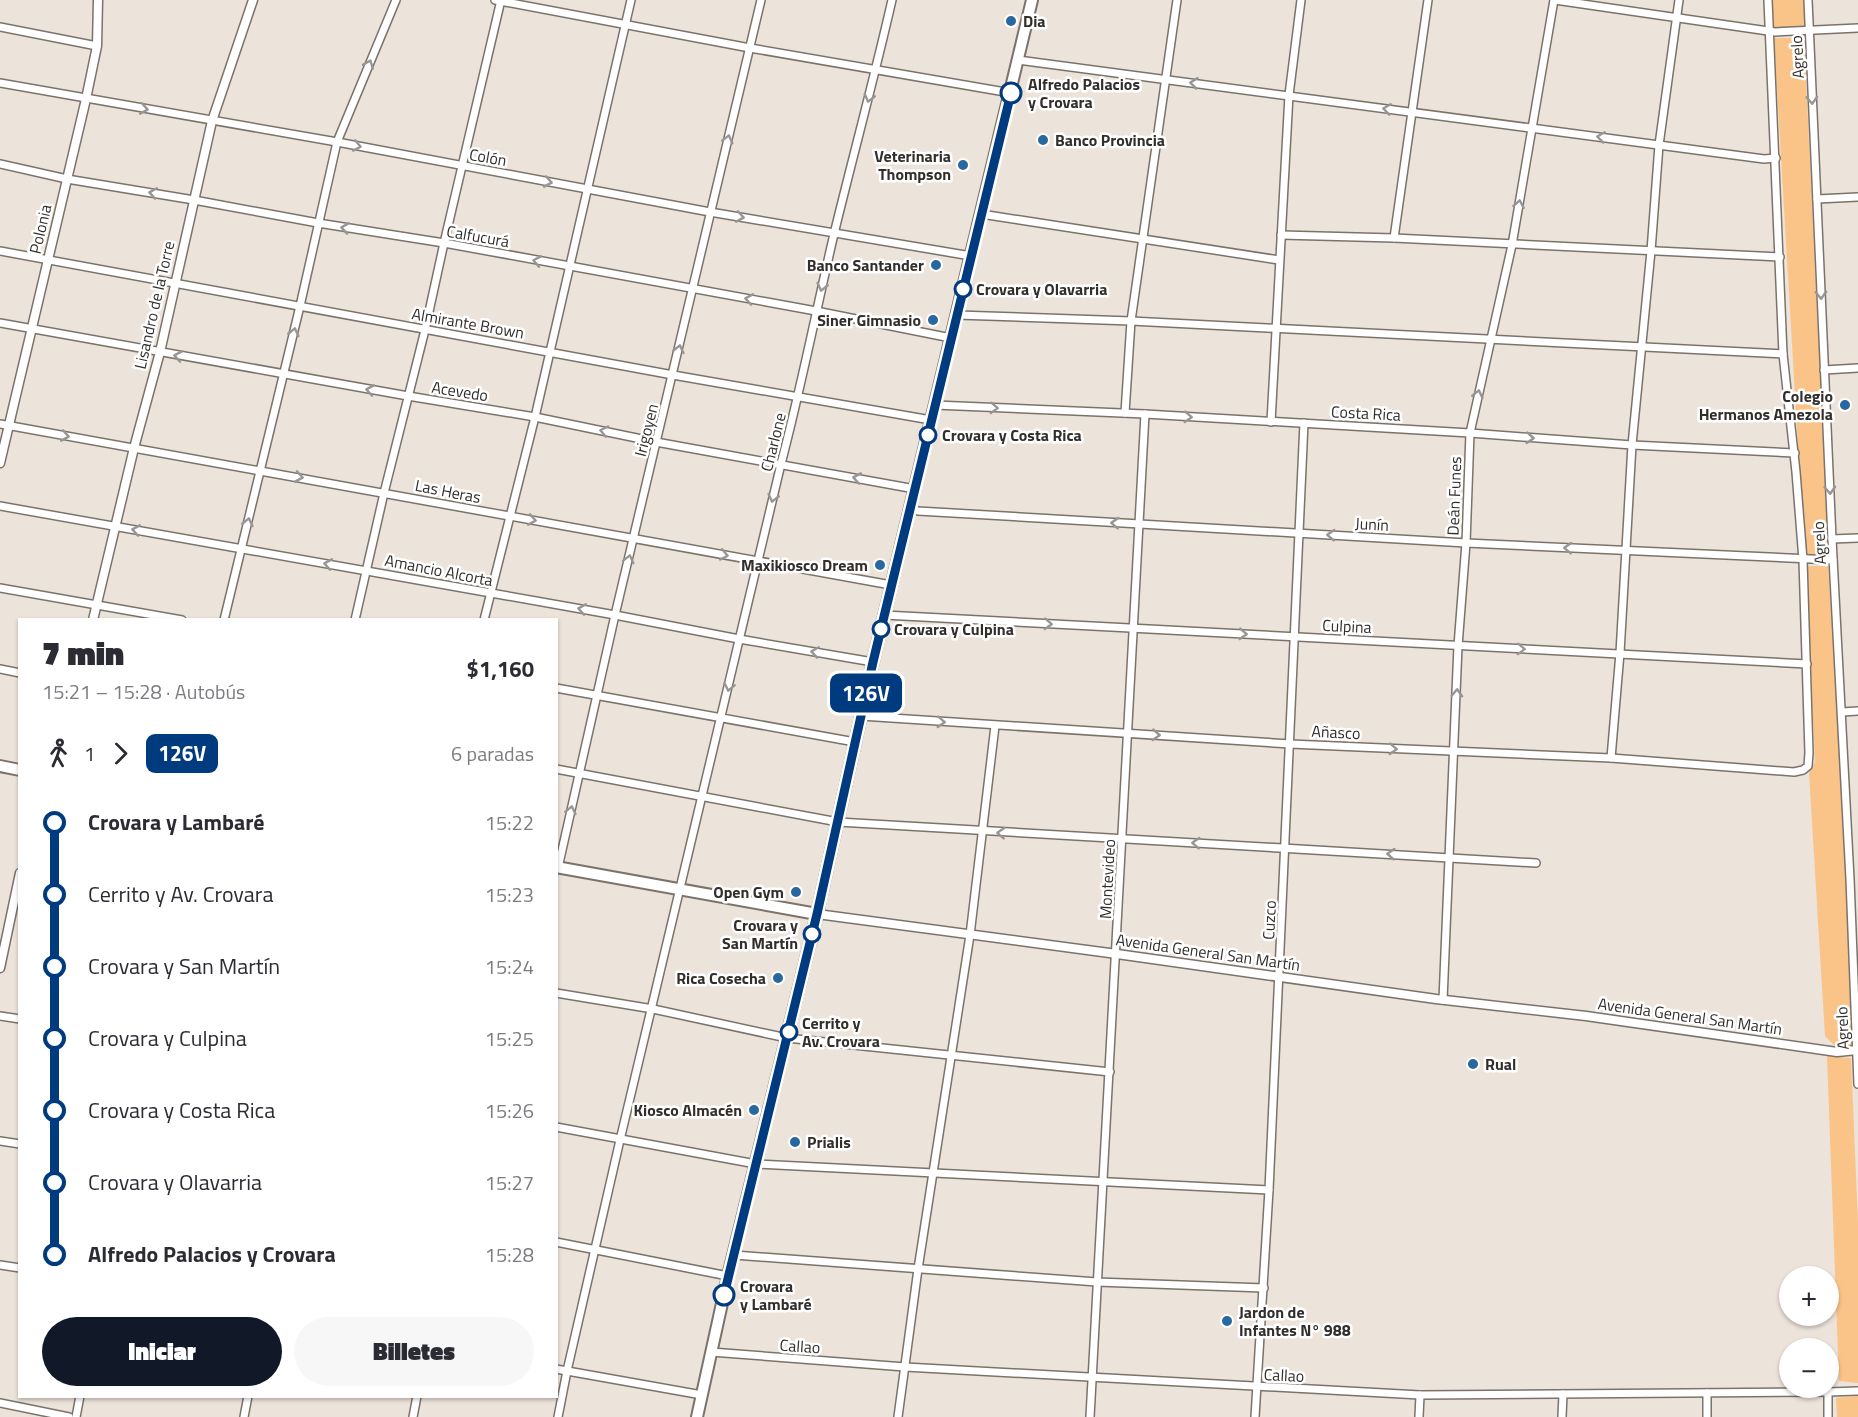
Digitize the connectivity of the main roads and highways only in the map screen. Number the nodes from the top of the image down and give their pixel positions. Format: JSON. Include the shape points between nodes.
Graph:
{"nodes":[{"id":1,"x":1032,"y":0,"type":"edge"},
{"id":2,"x":0,"y":766,"type":"edge"},
{"id":3,"x":18,"y":770,"type":"edge"},
{"id":4,"x":558,"y":867,"type":"edge"},
{"id":5,"x":817,"y":914,"type":"junction"},
{"id":6,"x":697,"y":1417,"type":"edge"}],
"edges":[{"from":1,"to":5,"type":"main road","via":[[891,585]]},
{"from":2,"to":3,"type":"main road"},
{"from":4,"to":5,"type":"main road","name":"Avenida General San Martín"},
{"from":5,"to":6,"type":"main road"}]}
